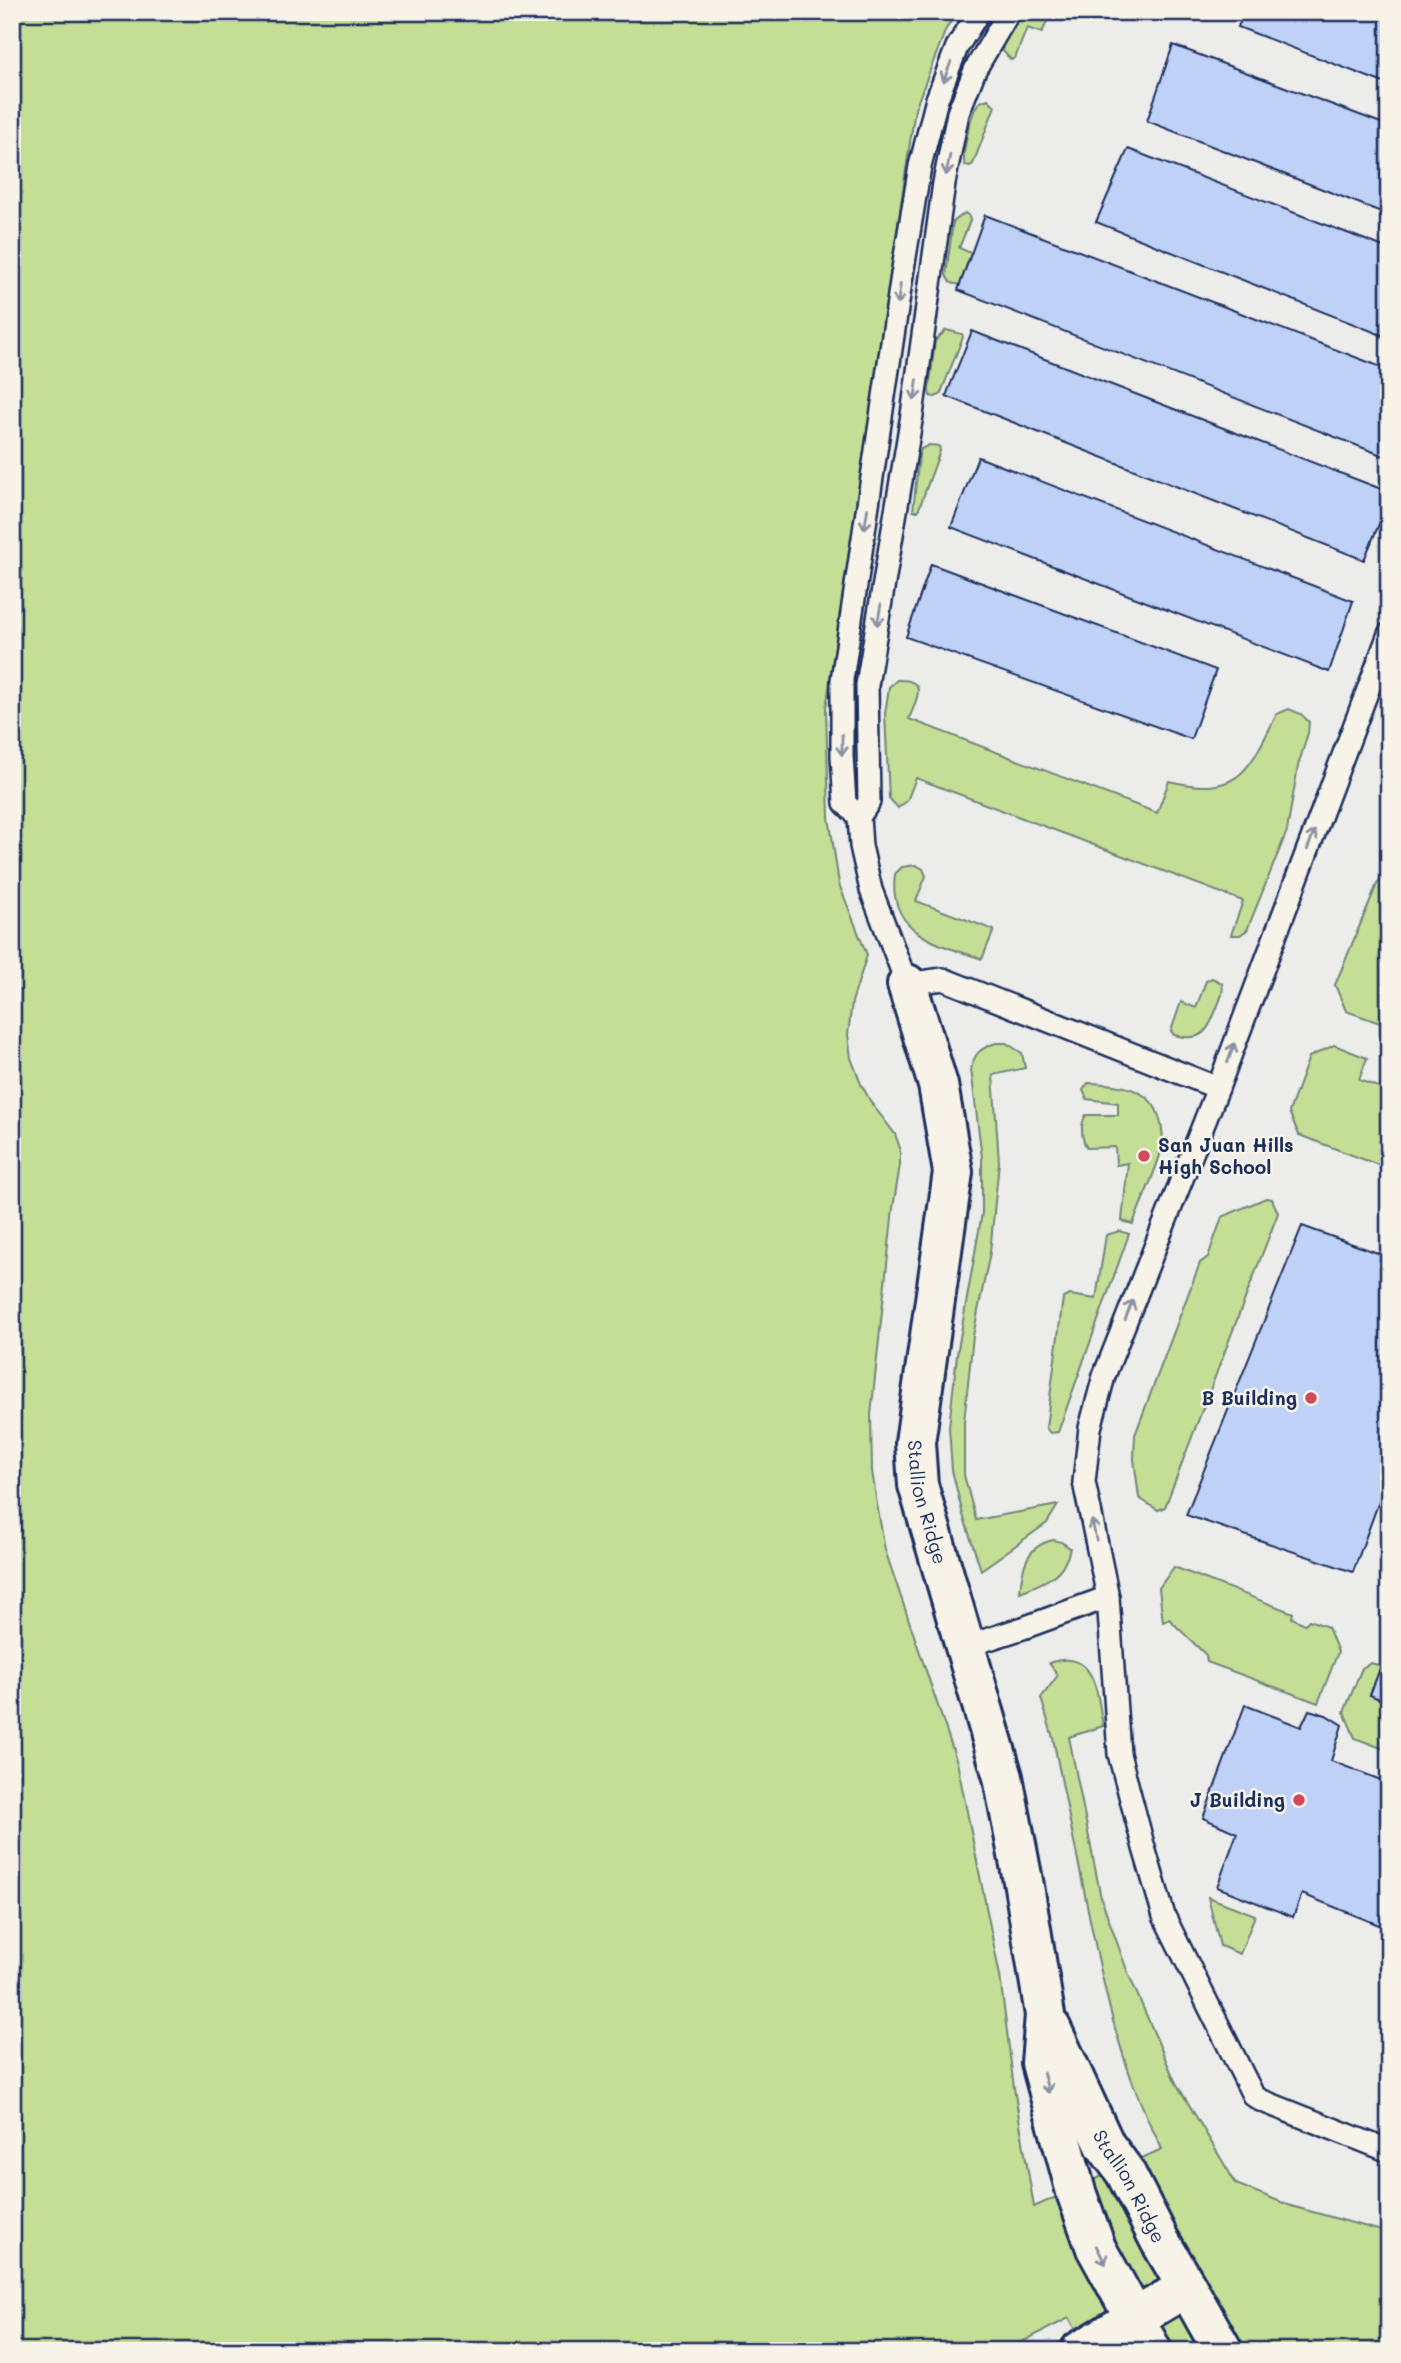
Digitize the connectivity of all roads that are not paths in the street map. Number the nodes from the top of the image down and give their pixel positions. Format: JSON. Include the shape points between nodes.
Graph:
{"nodes":[{"id":1,"x":979,"y":12,"type":"edge"},
{"id":2,"x":1009,"y":12,"type":"edge"},
{"id":3,"x":1389,"y":634,"type":"edge"},
{"id":4,"x":859,"y":817,"type":"junction"},
{"id":5,"x":907,"y":984,"type":"junction"},
{"id":6,"x":1218,"y":1088,"type":"junction"},
{"id":7,"x":1108,"y":1597,"type":"junction"},
{"id":8,"x":964,"y":1647,"type":"junction"},
{"id":9,"x":1045,"y":2015,"type":"junction"},
{"id":10,"x":1389,"y":2151,"type":"edge"},
{"id":11,"x":1187,"y":2287,"type":"junction"},
{"id":12,"x":1134,"y":2317,"type":"junction"},
{"id":13,"x":1212,"y":2347,"type":"edge"},
{"id":14,"x":1080,"y":2351,"type":"edge"},
{"id":15,"x":1153,"y":2351,"type":"edge"}],
"edges":[{"from":1,"to":4,"type":"lane","one_way":true,"via":[[957,47],[937,99],[920,166],[902,275],[842,680],[845,803]]},
{"from":2,"to":4,"type":"lane","one_way":true,"via":[[975,70],[958,113],[946,171],[867,685],[869,802]]},
{"from":6,"to":3,"type":"lane","one_way":true},
{"from":4,"to":5,"type":"lane","via":[[872,890]]},
{"from":5,"to":6,"type":"lane","via":[[943,979]]},
{"from":5,"to":8,"type":"street","name":"Stallion Ridge","via":[[938,1085],[953,1172],[915,1443],[918,1485]]},
{"from":7,"to":6,"type":"lane","one_way":true,"via":[[1083,1482],[1090,1427],[1104,1376]]},
{"from":7,"to":8,"type":"lane"},
{"from":7,"to":10,"type":"lane","via":[[1119,1755],[1144,1848],[1164,1916],[1249,2089],[1260,2100]]},
{"from":8,"to":9,"type":"street","name":"Stallion Ridge","via":[[1003,1777]]},
{"from":9,"to":11,"type":"street","name":"Stallion Ridge","via":[[1105,2145],[1125,2172]]},
{"from":9,"to":12,"type":"street","name":"Stallion Ridge","one_way":true,"via":[[1041,2063],[1076,2192],[1096,2248]]},
{"from":11,"to":12,"type":"street"},
{"from":11,"to":13,"type":"street","name":"Stallion Ridge"},
{"from":12,"to":14,"type":"street"},
{"from":12,"to":15,"type":"street","name":"Stallion Ridge"}]}
